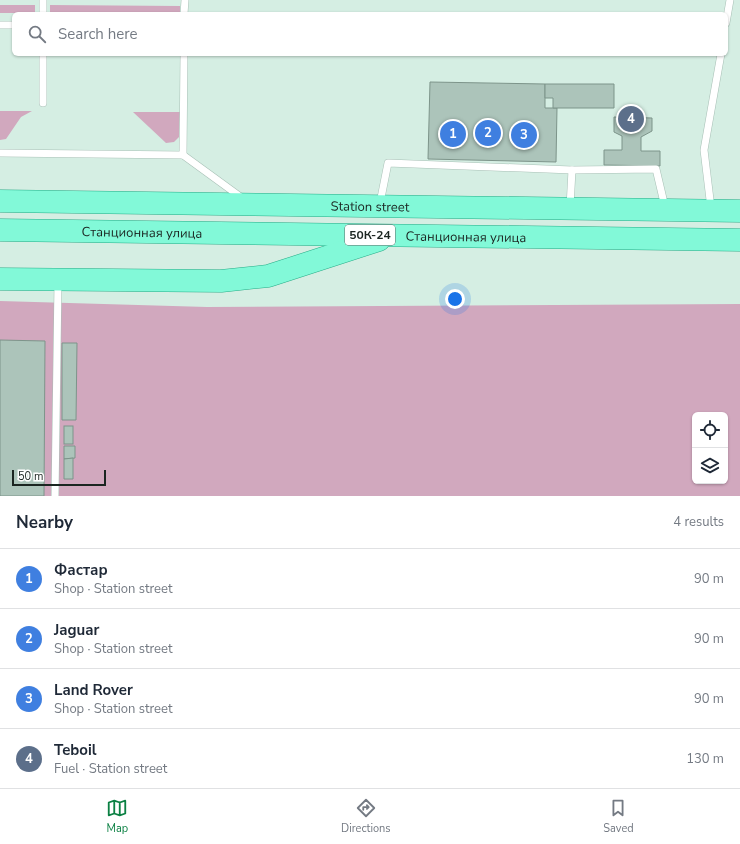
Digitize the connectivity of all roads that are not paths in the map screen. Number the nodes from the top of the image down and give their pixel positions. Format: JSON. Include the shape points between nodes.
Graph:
{"nodes":[{"id":1,"x":43,"y":0,"type":"edge"},
{"id":2,"x":185,"y":0,"type":"edge"},
{"id":3,"x":730,"y":0,"type":"edge"},
{"id":4,"x":43,"y":12,"type":"edge"},
{"id":5,"x":184,"y":12,"type":"edge"},
{"id":6,"x":728,"y":12,"type":"edge"},
{"id":7,"x":0,"y":25,"type":"edge"},
{"id":8,"x":12,"y":25,"type":"edge"},
{"id":9,"x":43,"y":56,"type":"edge"},
{"id":10,"x":184,"y":56,"type":"edge"},
{"id":11,"x":721,"y":56,"type":"edge"},
{"id":12,"x":43,"y":103,"type":"dead end"},
{"id":13,"x":0,"y":154,"type":"edge"},
{"id":14,"x":183,"y":155,"type":"junction"},
{"id":15,"x":572,"y":170,"type":"junction"},
{"id":16,"x":0,"y":201,"type":"edge"},
{"id":17,"x":250,"y":204,"type":"junction"},
{"id":18,"x":379,"y":206,"type":"junction"},
{"id":19,"x":570,"y":209,"type":"junction"},
{"id":20,"x":665,"y":210,"type":"junction"},
{"id":21,"x":711,"y":210,"type":"junction"},
{"id":22,"x":740,"y":211,"type":"edge"},
{"id":23,"x":0,"y":230,"type":"edge"},
{"id":24,"x":395,"y":235,"type":"junction"},
{"id":25,"x":740,"y":240,"type":"edge"},
{"id":26,"x":0,"y":279,"type":"edge"},
{"id":27,"x":58,"y":280,"type":"junction"},
{"id":28,"x":55,"y":496,"type":"edge"}],
"edges":[{"from":1,"to":4,"type":"lane"},
{"from":2,"to":5,"type":"lane"},
{"from":3,"to":6,"type":"lane"},
{"from":7,"to":8,"type":"lane"},
{"from":9,"to":12,"type":"lane"},
{"from":10,"to":14,"type":"lane"},
{"from":11,"to":21,"type":"lane","via":[[704,150]]},
{"from":13,"to":14,"type":"lane"},
{"from":14,"to":17,"type":"lane"},
{"from":15,"to":18,"type":"lane","via":[[388,163]]},
{"from":15,"to":19,"type":"lane"},
{"from":15,"to":20,"type":"lane","via":[[656,169]]},
{"from":16,"to":17,"type":"main road","name":"Station street","number":"50К-24"},
{"from":17,"to":18,"type":"main road","name":"Station street","number":"50К-24"},
{"from":18,"to":19,"type":"main road","name":"Station street","number":"50К-24"},
{"from":19,"to":20,"type":"main road","name":"Station street","number":"50К-24"},
{"from":20,"to":21,"type":"main road","name":"Station street","number":"50К-24"},
{"from":21,"to":22,"type":"main road","name":"Station street","number":"50К-24"},
{"from":23,"to":24,"type":"main road","name":"Станционная улица","number":"50К-24"},
{"from":24,"to":25,"type":"main road","name":"Станционная улица","number":"50К-24"},
{"from":24,"to":27,"type":"main road","via":[[268,276],[221,281]]},
{"from":26,"to":27,"type":"main road"},
{"from":27,"to":28,"type":"lane"}]}
